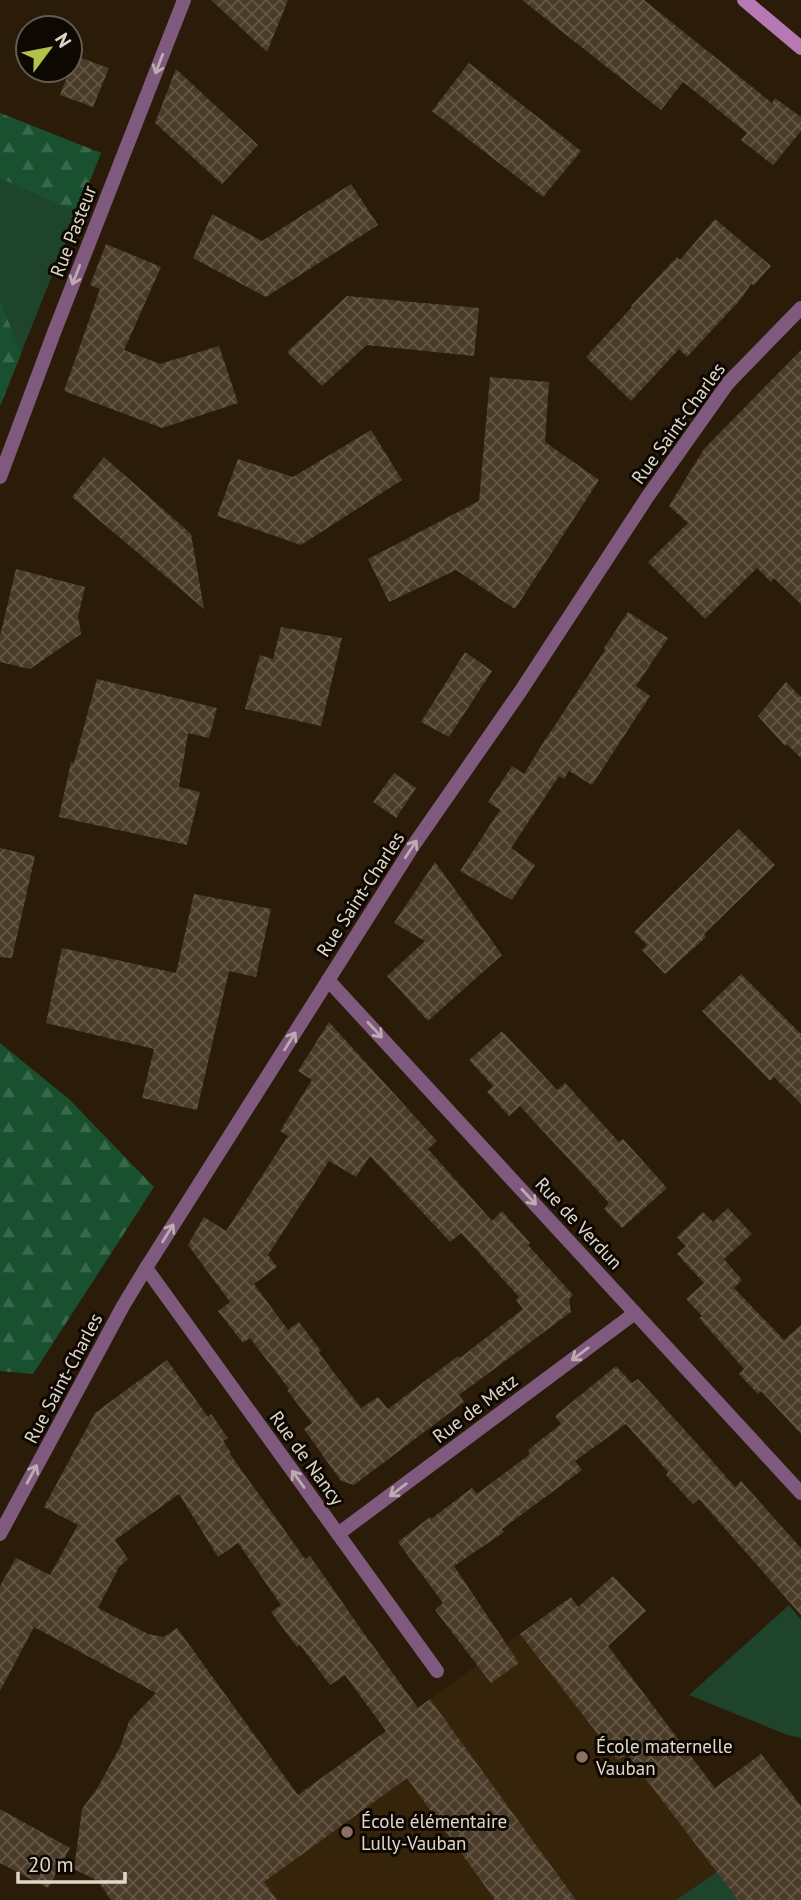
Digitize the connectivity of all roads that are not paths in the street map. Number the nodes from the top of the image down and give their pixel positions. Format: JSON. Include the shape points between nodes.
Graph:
{"nodes":[{"id":1,"x":184,"y":0,"type":"edge"},
{"id":2,"x":744,"y":0,"type":"edge"},
{"id":3,"x":801,"y":48,"type":"edge"},
{"id":4,"x":801,"y":308,"type":"edge"},
{"id":5,"x":0,"y":477,"type":"edge"},
{"id":6,"x":328,"y":980,"type":"junction"},
{"id":7,"x":146,"y":1268,"type":"junction"},
{"id":8,"x":635,"y":1313,"type":"junction"},
{"id":9,"x":801,"y":1493,"type":"edge"},
{"id":10,"x":0,"y":1534,"type":"edge"},
{"id":11,"x":338,"y":1534,"type":"junction"},
{"id":12,"x":437,"y":1671,"type":"dead end"}],
"edges":[{"from":1,"to":5,"type":"street","name":"Rue Pasteur","one_way":true},
{"from":2,"to":3,"type":"main road"},
{"from":6,"to":4,"type":"street","name":"Rue Saint-Charles","one_way":true,"via":[[690,434],[728,383]]},
{"from":7,"to":6,"type":"street","name":"Rue Saint-Charles","one_way":true},
{"from":6,"to":8,"type":"street","name":"Rue de Verdun","one_way":true},
{"from":10,"to":7,"type":"street","name":"Rue Saint-Charles","one_way":true},
{"from":11,"to":7,"type":"street","name":"Rue de Nancy","one_way":true},
{"from":8,"to":9,"type":"street","name":"Rue de Verdun"},
{"from":8,"to":11,"type":"street","name":"Rue de Metz","one_way":true},
{"from":11,"to":12,"type":"street","name":"Rue de Nancy"}]}
